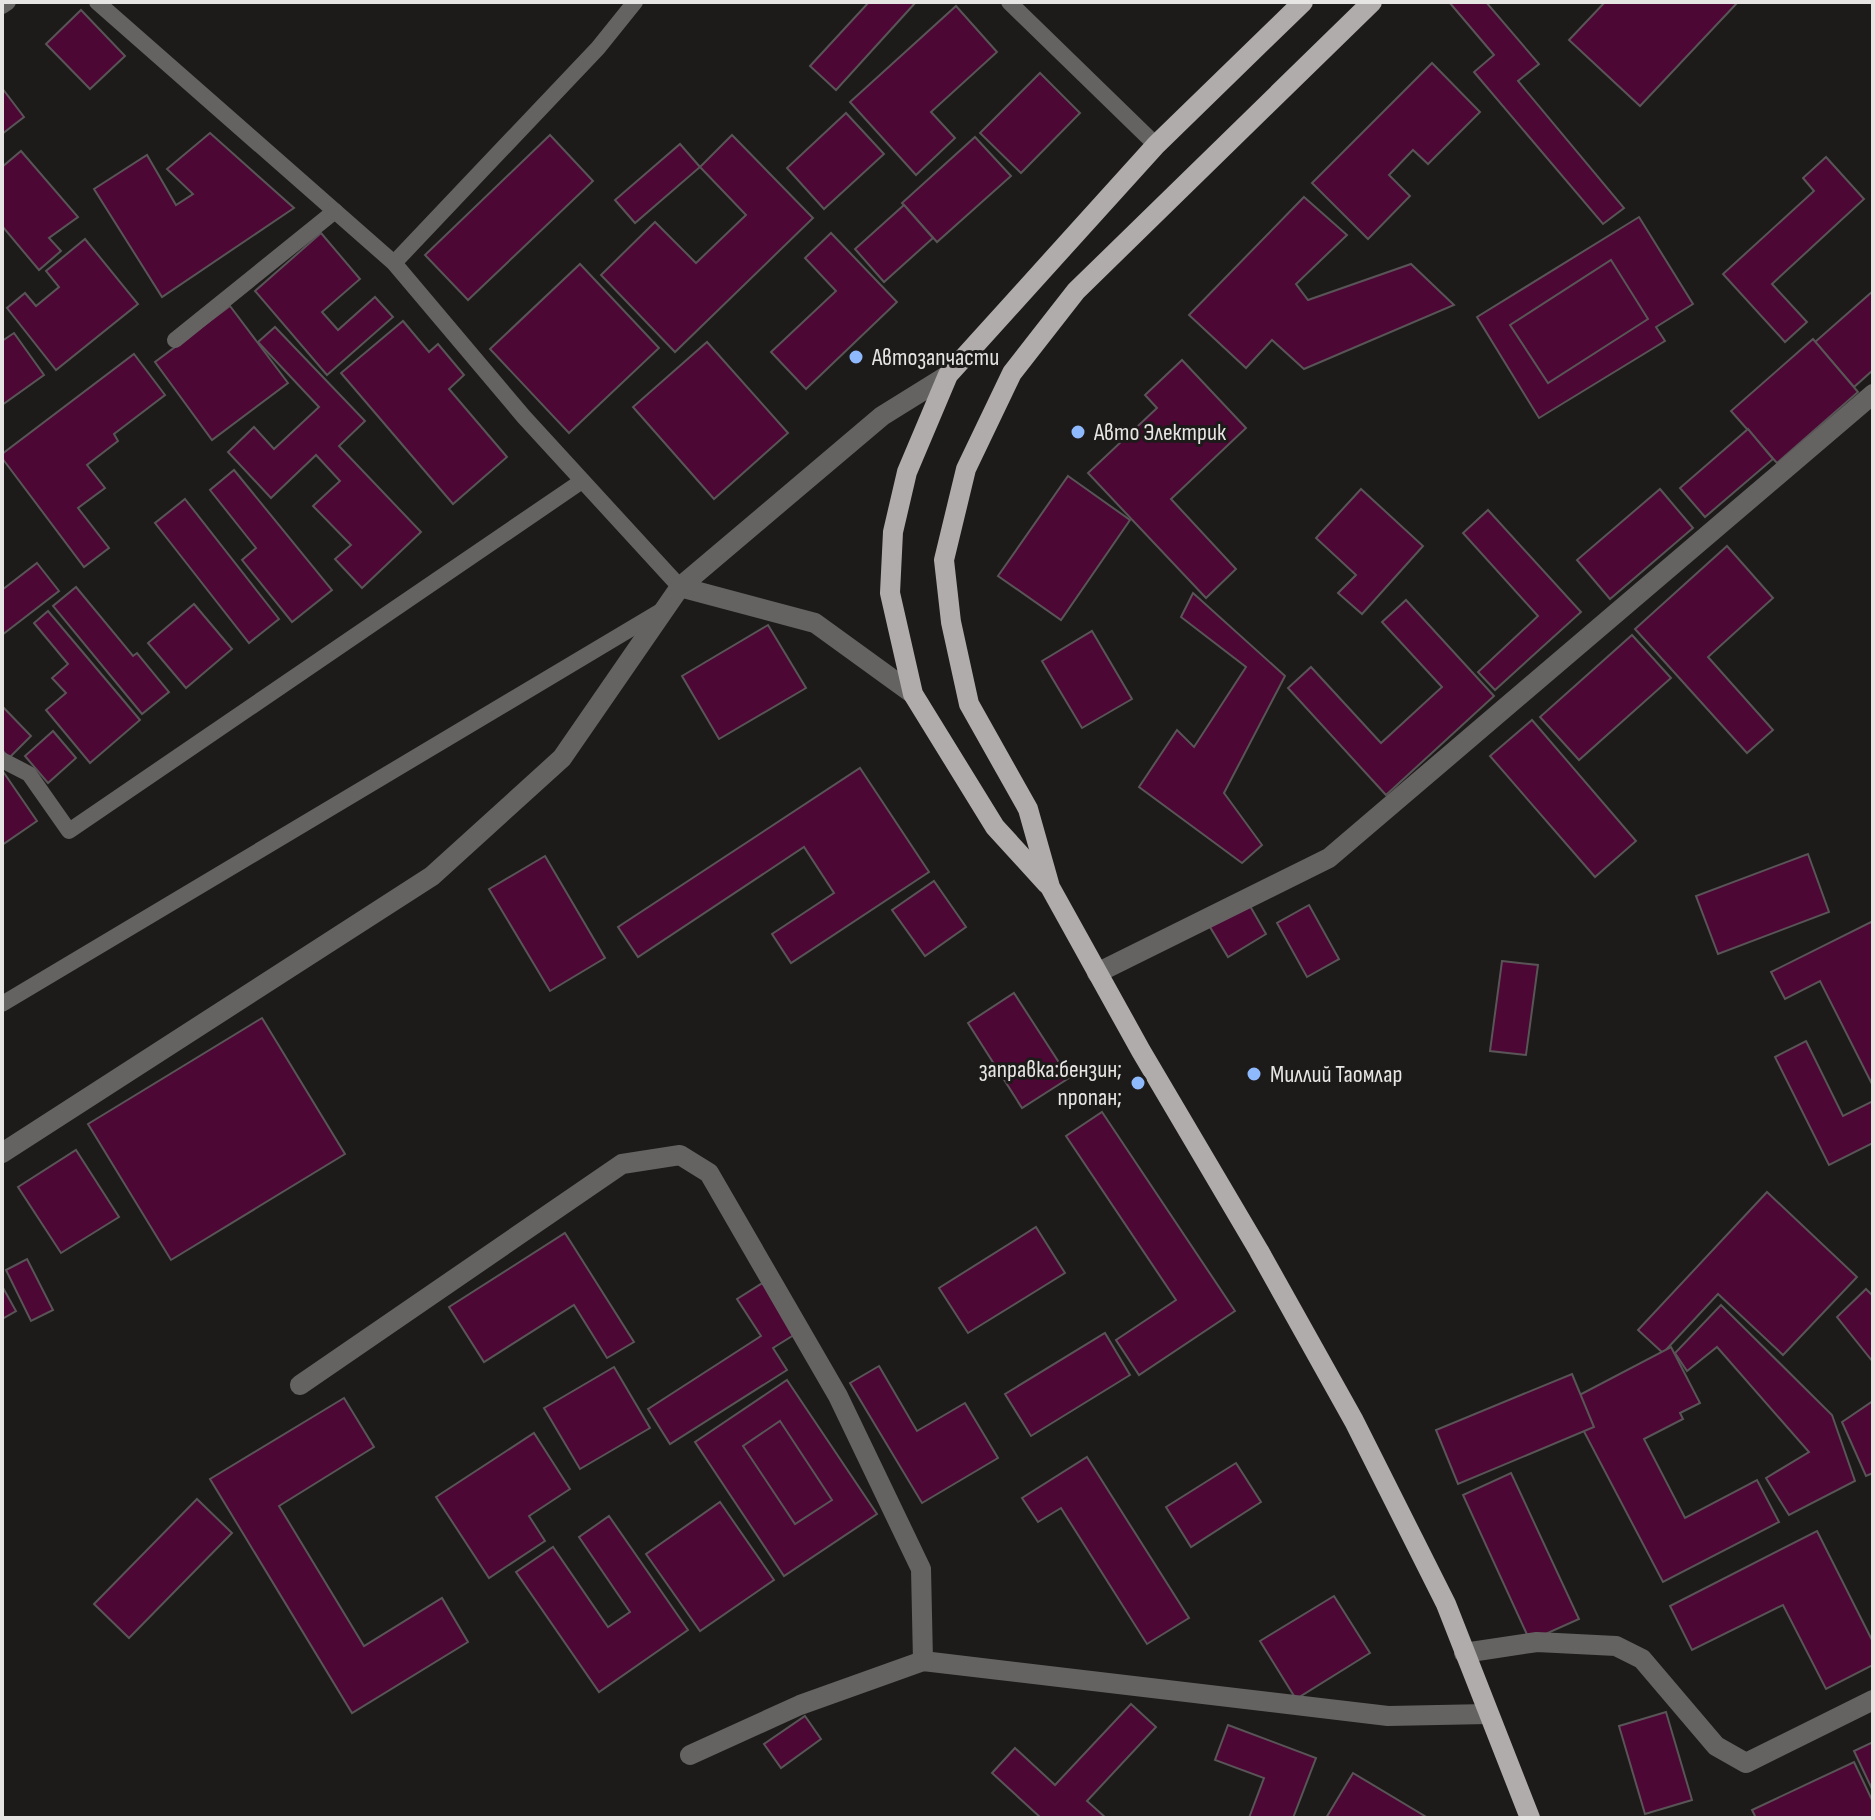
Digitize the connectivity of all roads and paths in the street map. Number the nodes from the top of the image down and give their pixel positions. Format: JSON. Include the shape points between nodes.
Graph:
{"nodes":[{"id":1,"x":8,"y":2,"type":"edge"},
{"id":2,"x":97,"y":2,"type":"edge"},
{"id":3,"x":635,"y":2,"type":"edge"},
{"id":4,"x":1009,"y":2,"type":"edge"},
{"id":5,"x":1303,"y":2,"type":"edge"},
{"id":6,"x":1372,"y":2,"type":"edge"},
{"id":7,"x":2,"y":6,"type":"edge"},
{"id":8,"x":1156,"y":145,"type":"junction"},
{"id":9,"x":335,"y":211,"type":"junction"},
{"id":10,"x":394,"y":263,"type":"junction"},
{"id":11,"x":175,"y":340,"type":"dead end"},
{"id":12,"x":948,"y":375,"type":"junction"},
{"id":13,"x":1873,"y":394,"type":"edge"},
{"id":14,"x":582,"y":481,"type":"junction"},
{"id":15,"x":680,"y":587,"type":"junction"},
{"id":16,"x":913,"y":694,"type":"junction"},
{"id":17,"x":2,"y":760,"type":"edge"},
{"id":18,"x":1050,"y":887,"type":"junction"},
{"id":19,"x":1097,"y":973,"type":"junction"},
{"id":20,"x":2,"y":1004,"type":"edge"},
{"id":21,"x":2,"y":1153,"type":"edge"},
{"id":22,"x":300,"y":1385,"type":"dead end"},
{"id":23,"x":1464,"y":1653,"type":"junction"},
{"id":24,"x":923,"y":1661,"type":"junction"},
{"id":25,"x":1873,"y":1700,"type":"edge"},
{"id":26,"x":1488,"y":1714,"type":"junction"},
{"id":27,"x":690,"y":1755,"type":"dead end"},
{"id":28,"x":1530,"y":1818,"type":"edge"}],
"edges":[{"from":1,"to":7,"type":"lane"},
{"from":2,"to":9,"type":"lane"},
{"from":3,"to":10,"type":"lane","via":[[598,48]]},
{"from":4,"to":8,"type":"lane"},
{"from":5,"to":8,"type":"main road"},
{"from":6,"to":18,"type":"main road","via":[[1076,291],[1012,373],[966,469],[944,560],[951,622],[969,704],[1028,809]]},
{"from":8,"to":12,"type":"main road"},
{"from":9,"to":10,"type":"lane"},
{"from":9,"to":11,"type":"lane"},
{"from":10,"to":14,"type":"lane"},
{"from":12,"to":15,"type":"street","via":[[882,416]]},
{"from":12,"to":16,"type":"main road","via":[[907,472],[893,532],[890,593]]},
{"from":13,"to":19,"type":"street","via":[[1329,858]]},
{"from":14,"to":15,"type":"lane"},
{"from":14,"to":17,"type":"lane","via":[[69,831],[29,774]]},
{"from":15,"to":16,"type":"street","via":[[815,623]]},
{"from":15,"to":20,"type":"lane","via":[[664,609]]},
{"from":15,"to":21,"type":"street","via":[[562,758],[432,876]]},
{"from":16,"to":18,"type":"main road","via":[[995,827]]},
{"from":18,"to":19,"type":"main road"},
{"from":19,"to":23,"type":"main road","via":[[1354,1421],[1446,1604]]},
{"from":22,"to":24,"type":"street","via":[[622,1164],[680,1155],[709,1173],[838,1396],[921,1569]]},
{"from":23,"to":25,"type":"street","via":[[1537,1642],[1616,1646],[1642,1659],[1716,1746],[1746,1763]]},
{"from":23,"to":26,"type":"main road"},
{"from":24,"to":26,"type":"street","via":[[1388,1716]]},
{"from":24,"to":27,"type":"street","via":[[800,1705]]},
{"from":26,"to":28,"type":"main road"}]}
